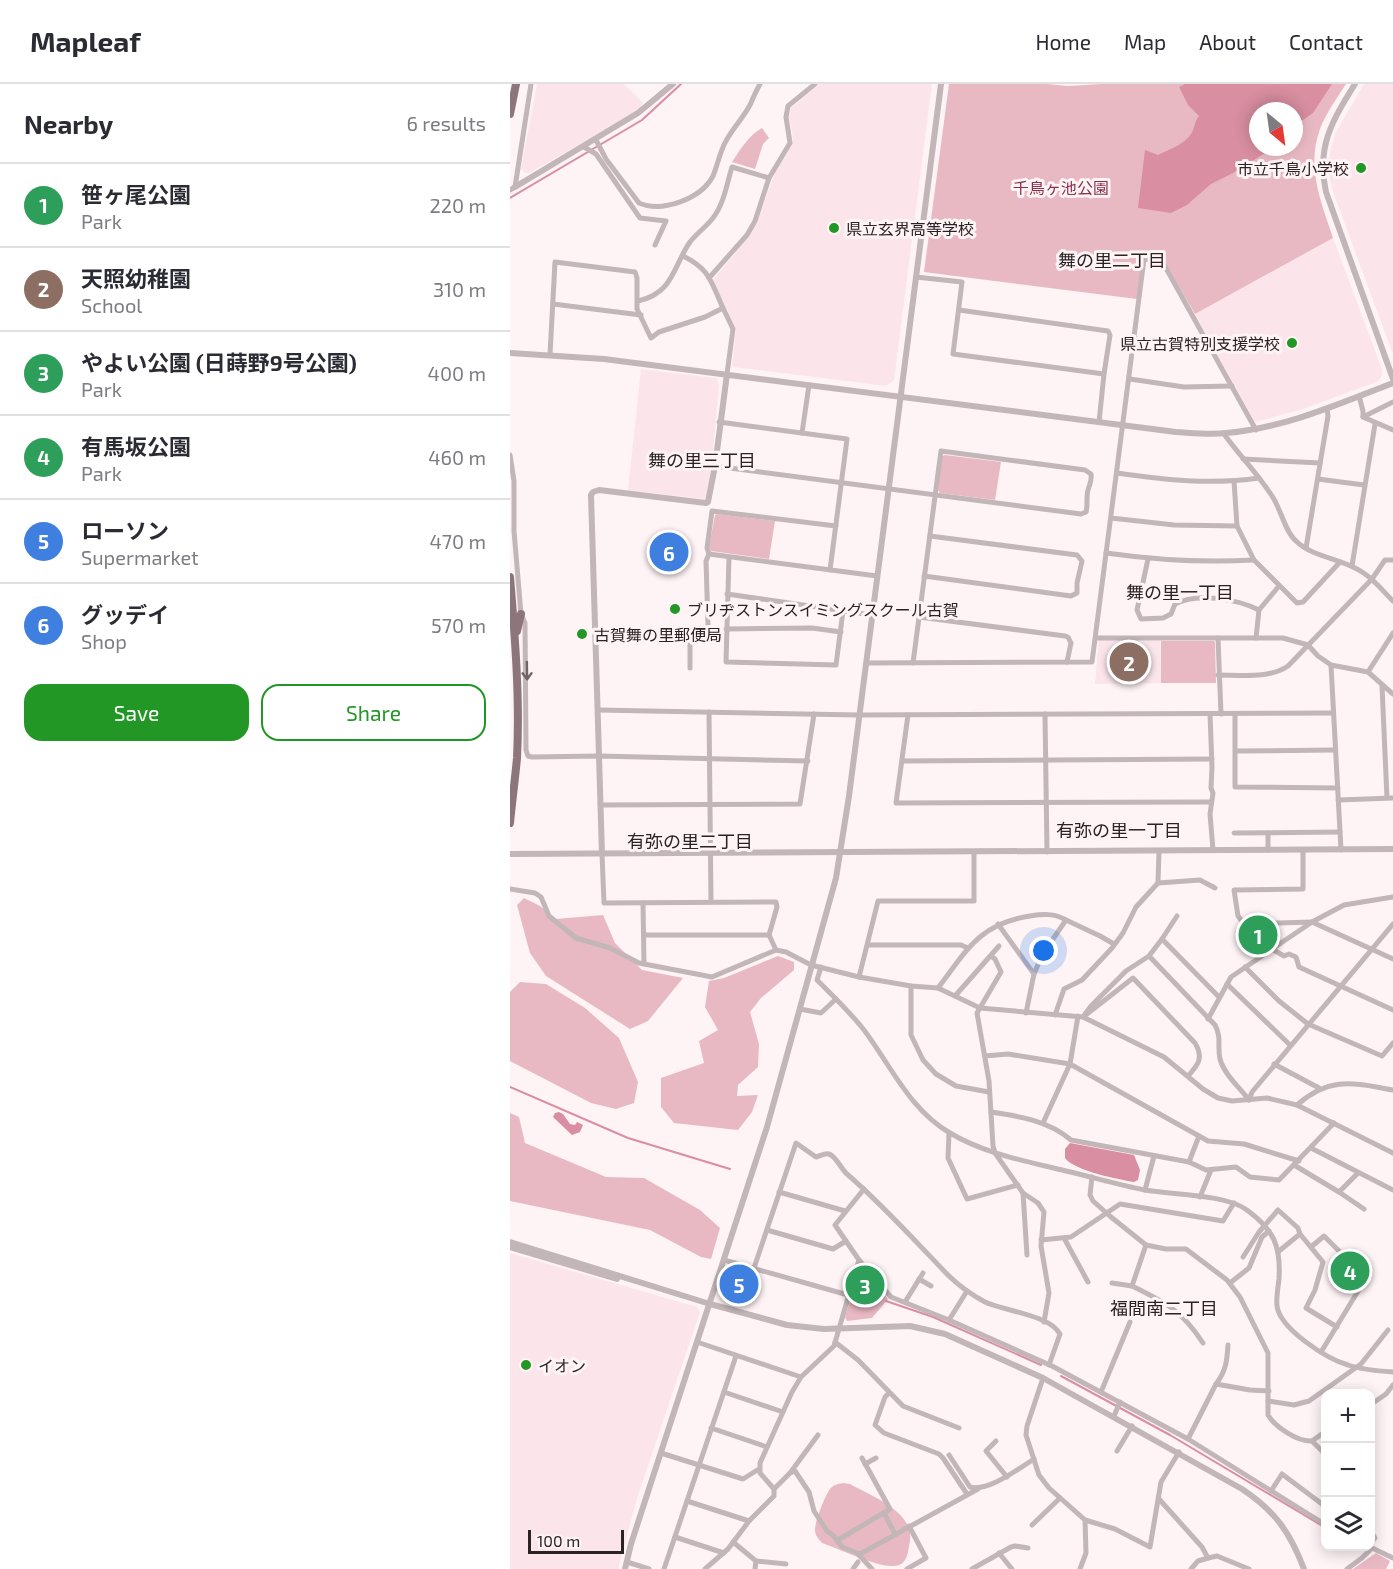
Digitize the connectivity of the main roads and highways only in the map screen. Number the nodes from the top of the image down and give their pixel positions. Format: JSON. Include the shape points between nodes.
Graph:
{"nodes":[{"id":1,"x":516,"y":84,"type":"edge"},
{"id":2,"x":510,"y":114,"type":"edge"},
{"id":3,"x":510,"y":577,"type":"edge"},
{"id":4,"x":521,"y":614,"type":"road end"},
{"id":5,"x":515,"y":640,"type":"junction"},
{"id":6,"x":510,"y":823,"type":"edge"}],
"edges":[{"from":1,"to":2,"type":"highway"},
{"from":3,"to":5,"type":"highway"},
{"from":4,"to":5,"type":"highway"},
{"from":5,"to":6,"type":"highway","via":[[517,758]]}]}
